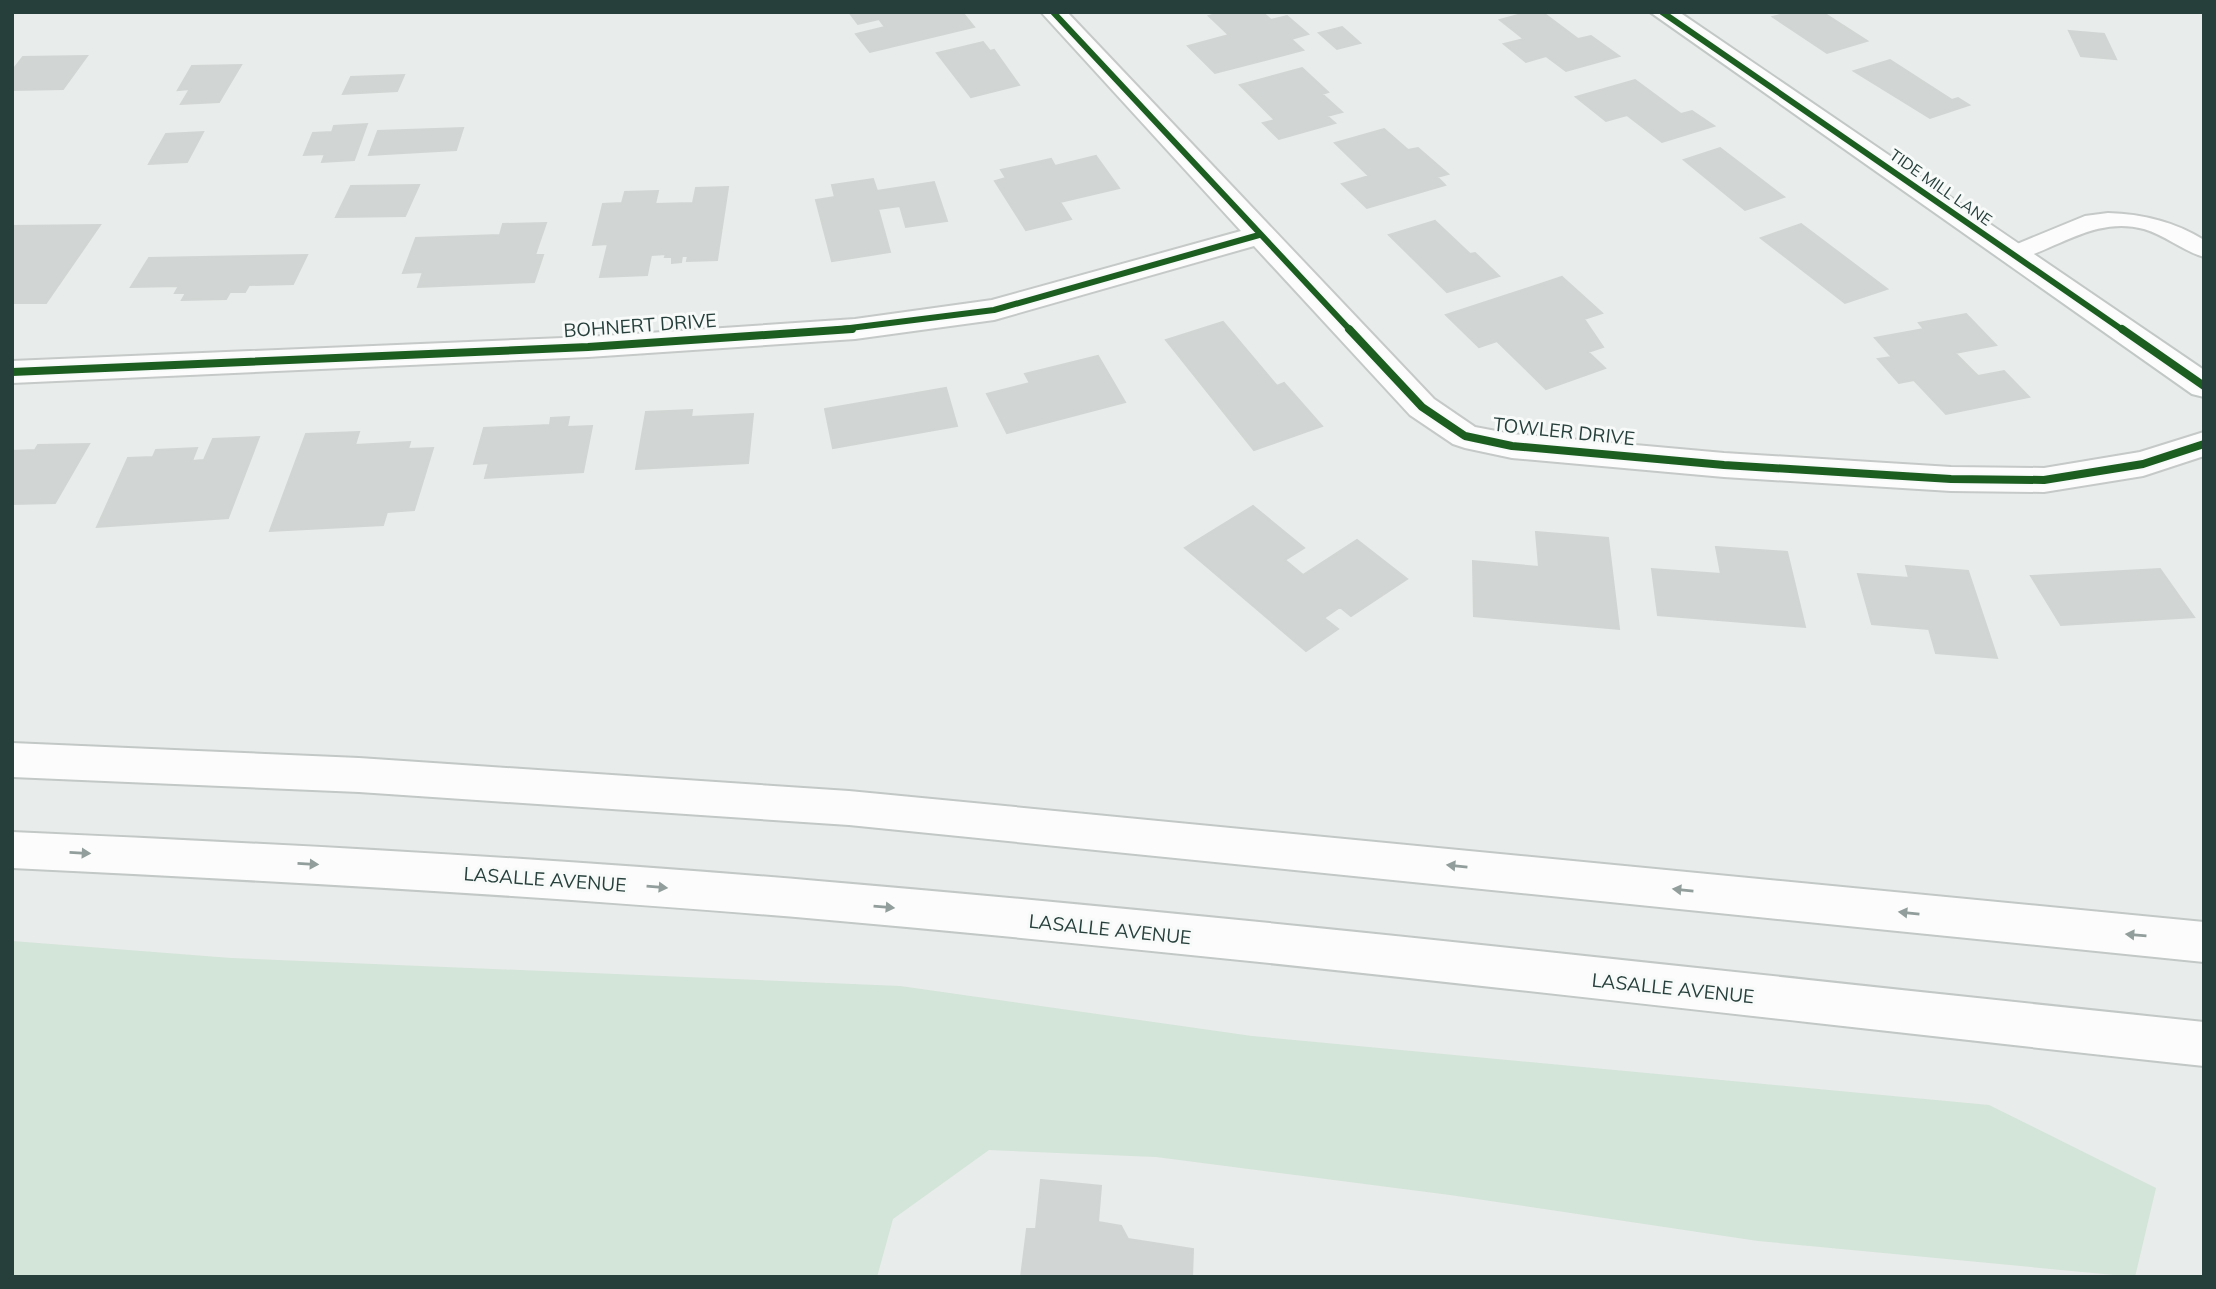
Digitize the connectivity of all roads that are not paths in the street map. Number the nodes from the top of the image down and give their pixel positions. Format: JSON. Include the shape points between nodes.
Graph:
{"nodes":[{"id":1,"x":1053,"y":12,"type":"edge"},
{"id":2,"x":1662,"y":12,"type":"edge"},
{"id":3,"x":1259,"y":235,"type":"junction"},
{"id":4,"x":2204,"y":250,"type":"edge"},
{"id":5,"x":2012,"y":254,"type":"junction"},
{"id":6,"x":12,"y":372,"type":"edge"},
{"id":7,"x":2204,"y":386,"type":"edge"},
{"id":8,"x":2204,"y":444,"type":"edge"},
{"id":9,"x":12,"y":760,"type":"edge"},
{"id":10,"x":12,"y":850,"type":"edge"},
{"id":11,"x":2204,"y":942,"type":"edge"},
{"id":12,"x":2204,"y":1044,"type":"edge"}],
"edges":[{"from":1,"to":3,"type":"street","name":"TOWLER DRIVE"},
{"from":2,"to":5,"type":"street","name":"TIDE MILL LANE"},
{"from":3,"to":6,"type":"street","name":"BOHNERT DRIVE","via":[[994,310],[855,329],[588,347]]},
{"from":3,"to":8,"type":"street","name":"TOWLER DRIVE","via":[[1422,407],[1465,436],[1512,446],[1724,465],[1965,480],[2044,480],[2143,464]]},
{"from":4,"to":5,"type":"lane","via":[[2146,222],[2106,219]]},
{"from":5,"to":7,"type":"street","name":"TIDE MILL LANE"},
{"from":11,"to":9,"type":"street","one_way":true,"via":[[849,808],[359,775]]},
{"from":10,"to":12,"type":"street","name":"LASALLE AVENUE","one_way":true,"via":[[320,864],[805,900]]}]}
